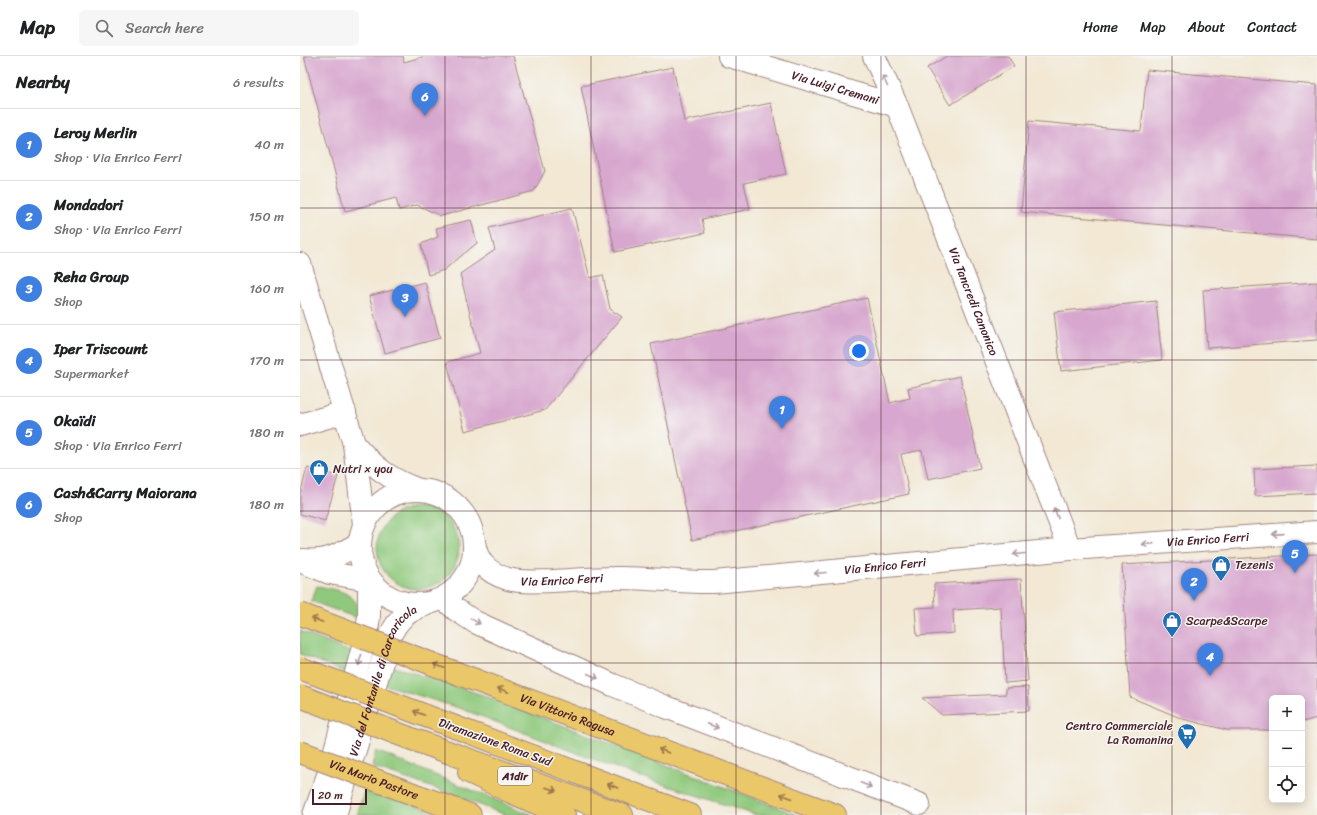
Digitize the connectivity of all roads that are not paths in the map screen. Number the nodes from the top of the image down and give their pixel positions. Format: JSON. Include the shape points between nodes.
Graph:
{"nodes":[{"id":1,"x":729,"y":56,"type":"edge"},
{"id":2,"x":874,"y":56,"type":"edge"},
{"id":3,"x":897,"y":106,"type":"junction"},
{"id":4,"x":300,"y":264,"type":"edge"},
{"id":5,"x":345,"y":412,"type":"junction"},
{"id":6,"x":300,"y":425,"type":"edge"},
{"id":7,"x":354,"y":444,"type":"junction"},
{"id":8,"x":419,"y":490,"type":"junction"},
{"id":9,"x":1317,"y":532,"type":"edge"},
{"id":10,"x":362,"y":534,"type":"junction"},
{"id":11,"x":474,"y":541,"type":"junction"},
{"id":12,"x":1070,"y":549,"type":"junction"},
{"id":13,"x":300,"y":560,"type":"edge"},
{"id":14,"x":369,"y":580,"type":"junction"},
{"id":15,"x":436,"y":601,"type":"junction"},
{"id":16,"x":300,"y":614,"type":"edge"},
{"id":17,"x":300,"y":668,"type":"edge"},
{"id":18,"x":300,"y":696,"type":"edge"},
{"id":19,"x":409,"y":738,"type":"junction"},
{"id":20,"x":300,"y":752,"type":"edge"},
{"id":21,"x":650,"y":800,"type":"junction"},
{"id":22,"x":919,"y":804,"type":"dead end"},
{"id":23,"x":314,"y":815,"type":"edge"},
{"id":24,"x":335,"y":815,"type":"edge"},
{"id":25,"x":470,"y":815,"type":"edge"},
{"id":26,"x":564,"y":815,"type":"edge"},
{"id":27,"x":622,"y":815,"type":"edge"},
{"id":28,"x":690,"y":815,"type":"edge"},
{"id":29,"x":704,"y":815,"type":"edge"},
{"id":30,"x":836,"y":815,"type":"edge"}],
"edges":[{"from":1,"to":3,"type":"street","name":"Via Luigi Cremani"},
{"from":3,"to":2,"type":"street","name":"Via Tancredi Canonico","one_way":true},
{"from":12,"to":3,"type":"street","name":"Via Tancredi Canonico","one_way":true},
{"from":4,"to":5,"type":"street"},
{"from":5,"to":6,"type":"street"},
{"from":5,"to":7,"type":"street"},
{"from":7,"to":8,"type":"street","via":[[380,471]]},
{"from":7,"to":10,"type":"street"},
{"from":8,"to":10,"type":"street","via":[[402,492],[386,499],[373,510]]},
{"from":8,"to":11,"type":"street","via":[[444,496],[454,503],[470,526]]},
{"from":9,"to":12,"type":"street","name":"Via Enrico Ferri","one_way":true},
{"from":10,"to":13,"type":"street","via":[[330,559]]},
{"from":10,"to":14,"type":"street","via":[[361,562]]},
{"from":12,"to":11,"type":"street","name":"Via Enrico Ferri","one_way":true,"via":[[728,582],[621,578],[535,582],[509,580],[491,572],[479,558]]},
{"from":11,"to":15,"type":"street","via":[[474,558],[468,574],[457,588]]},
{"from":13,"to":14,"type":"street","via":[[330,573]]},
{"from":14,"to":15,"type":"street","via":[[381,592],[395,600],[412,605]]},
{"from":14,"to":23,"type":"street","name":"Via del Fontanile di Carcaricola","one_way":true,"via":[[366,636],[329,772]]},
{"from":15,"to":22,"type":"street","one_way":true,"via":[[628,692]]},
{"from":15,"to":24,"type":"street","name":"Via del Fontanile di Carcaricola","via":[[400,619],[390,636]]},
{"from":30,"to":16,"type":"highway","name":"Via Vittorio Ragusa","one_way":true,"bridge":true},
{"from":21,"to":17,"type":"highway","name":"Diramazione Roma Sud","number":"A1dir","one_way":true,"bridge":true},
{"from":18,"to":19,"type":"highway","number":"A1dir","bridge":true},
{"from":19,"to":26,"type":"highway","via":[[467,771]]},
{"from":19,"to":27,"type":"highway","number":"A1dir","one_way":true},
{"from":20,"to":25,"type":"highway","name":"Via Mario Pastore","bridge":true},
{"from":21,"to":28,"type":"highway","name":"Diramazione Roma Sud","number":"A1dir"},
{"from":21,"to":29,"type":"highway"}]}
